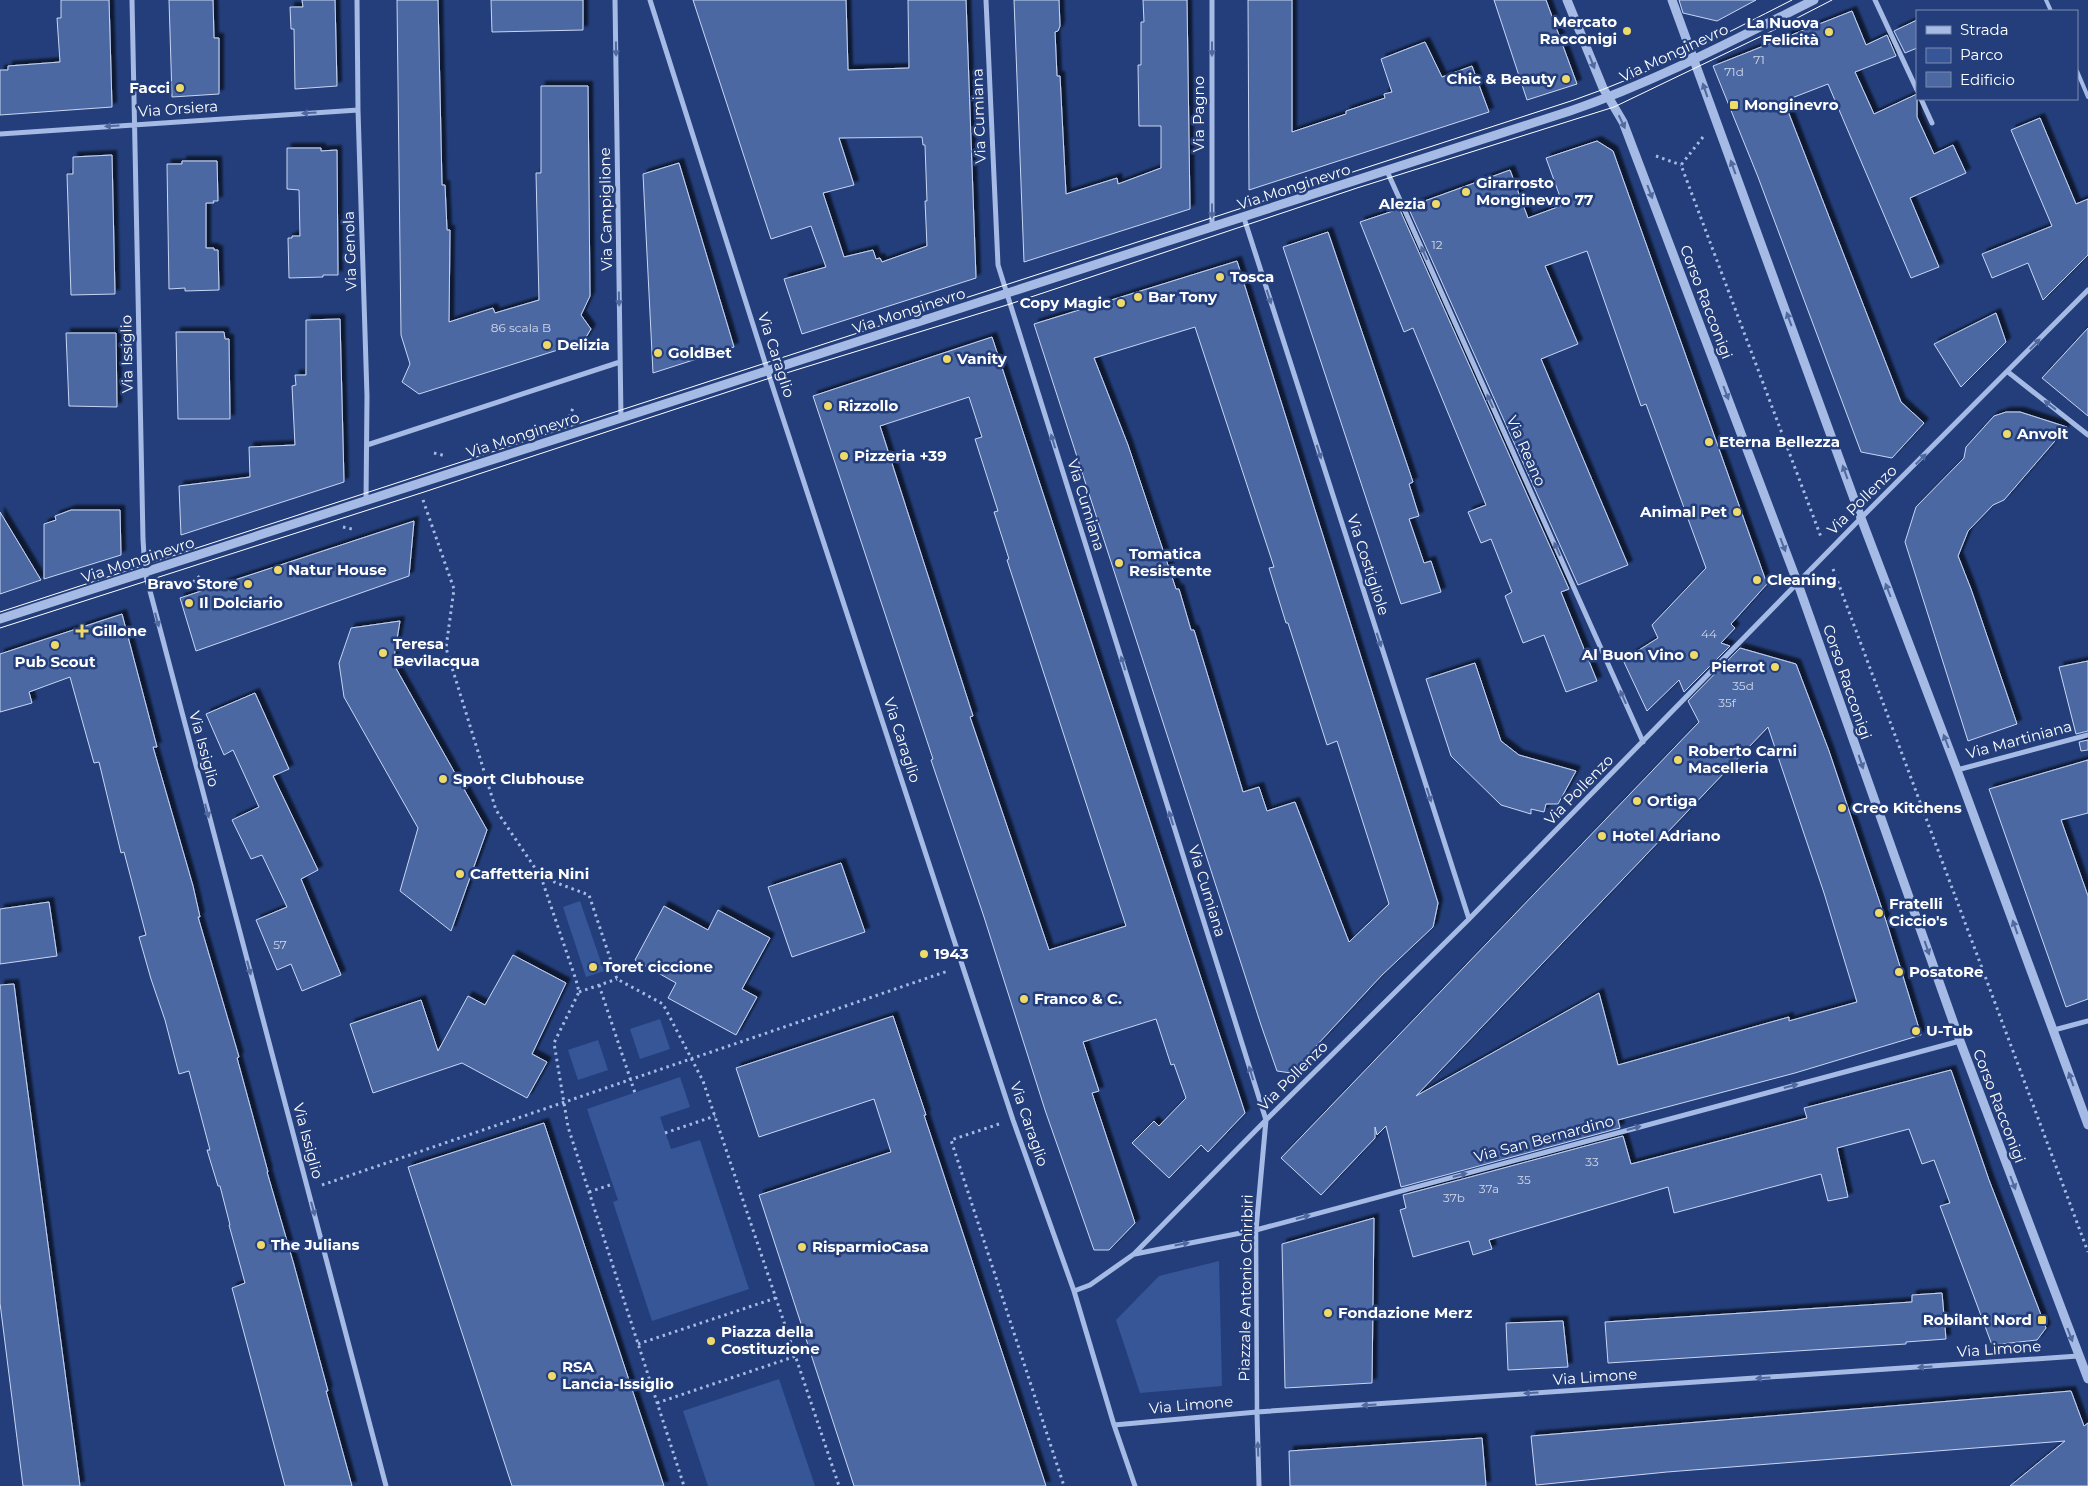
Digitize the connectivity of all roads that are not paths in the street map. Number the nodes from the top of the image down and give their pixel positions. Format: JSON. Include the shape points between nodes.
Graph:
{"nodes":[{"id":1,"x":132,"y":0,"type":"edge"},
{"id":2,"x":356,"y":0,"type":"edge"},
{"id":3,"x":615,"y":0,"type":"edge"},
{"id":4,"x":650,"y":0,"type":"edge"},
{"id":5,"x":986,"y":0,"type":"edge"},
{"id":6,"x":1212,"y":0,"type":"edge"},
{"id":7,"x":1567,"y":0,"type":"edge"},
{"id":8,"x":1672,"y":0,"type":"edge"},
{"id":9,"x":1814,"y":0,"type":"edge"},
{"id":10,"x":1875,"y":0,"type":"edge"},
{"id":11,"x":1694,"y":59,"type":"junction"},
{"id":12,"x":2078,"y":74,"type":"edge"},
{"id":13,"x":1916,"y":88,"type":"edge"},
{"id":14,"x":1609,"y":98,"type":"junction"},
{"id":15,"x":2088,"y":98,"type":"edge"},
{"id":16,"x":1921,"y":100,"type":"edge"},
{"id":17,"x":358,"y":110,"type":"junction"},
{"id":18,"x":1932,"y":123,"type":"dead end"},
{"id":19,"x":135,"y":125,"type":"junction"},
{"id":20,"x":0,"y":134,"type":"edge"},
{"id":21,"x":1387,"y":171,"type":"junction"},
{"id":22,"x":1244,"y":218,"type":"junction"},
{"id":23,"x":1212,"y":228,"type":"junction"},
{"id":24,"x":2088,"y":290,"type":"edge"},
{"id":25,"x":1007,"y":294,"type":"junction"},
{"id":26,"x":620,"y":362,"type":"junction"},
{"id":27,"x":768,"y":370,"type":"junction"},
{"id":28,"x":2008,"y":372,"type":"junction"},
{"id":29,"x":621,"y":418,"type":"junction"},
{"id":30,"x":2088,"y":435,"type":"edge"},
{"id":31,"x":367,"y":445,"type":"junction"},
{"id":32,"x":366,"y":502,"type":"junction"},
{"id":33,"x":1861,"y":518,"type":"junction"},
{"id":34,"x":145,"y":572,"type":"junction"},
{"id":35,"x":1798,"y":584,"type":"junction"},
{"id":36,"x":0,"y":619,"type":"edge"},
{"id":37,"x":2088,"y":735,"type":"edge"},
{"id":38,"x":1643,"y":742,"type":"junction"},
{"id":39,"x":1957,"y":770,"type":"junction"},
{"id":40,"x":1469,"y":919,"type":"junction"},
{"id":41,"x":2088,"y":1021,"type":"edge"},
{"id":42,"x":2054,"y":1030,"type":"junction"},
{"id":43,"x":1960,"y":1041,"type":"junction"},
{"id":44,"x":1266,"y":1120,"type":"junction"},
{"id":45,"x":2088,"y":1125,"type":"edge"},
{"id":46,"x":1256,"y":1230,"type":"junction"},
{"id":47,"x":1134,"y":1254,"type":"junction"},
{"id":48,"x":1074,"y":1291,"type":"junction"},
{"id":49,"x":2078,"y":1356,"type":"junction"},
{"id":50,"x":2088,"y":1380,"type":"edge"},
{"id":51,"x":1257,"y":1412,"type":"junction"},
{"id":52,"x":1114,"y":1425,"type":"junction"},
{"id":53,"x":386,"y":1486,"type":"edge"},
{"id":54,"x":1135,"y":1486,"type":"edge"},
{"id":55,"x":1259,"y":1486,"type":"edge"}],
"edges":[{"from":1,"to":19,"type":"street","name":"Via Issiglio"},
{"from":2,"to":17,"type":"street","name":"Via Genola"},
{"from":3,"to":26,"type":"street","name":"Via Campiglione","one_way":true},
{"from":4,"to":27,"type":"street","name":"Via Caraglio"},
{"from":5,"to":25,"type":"street","name":"Via Cumiana","via":[[998,265]]},
{"from":6,"to":23,"type":"street","name":"Via Pagno","one_way":true},
{"from":7,"to":14,"type":"street","name":"Corso Racconigi","one_way":true},
{"from":8,"to":11,"type":"street"},
{"from":9,"to":11,"type":"street","name":"Via Monginevro"},
{"from":10,"to":13,"type":"street"},
{"from":11,"to":14,"type":"street","name":"Via Monginevro"},
{"from":33,"to":11,"type":"street","one_way":true},
{"from":12,"to":15,"type":"lane"},
{"from":14,"to":21,"type":"street","name":"Via Monginevro"},
{"from":14,"to":35,"type":"street","name":"Corso Racconigi","one_way":true,"via":[[1623,122]]},
{"from":16,"to":18,"type":"street"},
{"from":17,"to":19,"type":"street","name":"Via Orsiera","one_way":true},
{"from":17,"to":31,"type":"street","name":"Via Genola"},
{"from":19,"to":20,"type":"street","name":"Via Orsiera","one_way":true},
{"from":19,"to":34,"type":"street","name":"Via Issiglio"},
{"from":21,"to":22,"type":"street","name":"Via Monginevro"},
{"from":38,"to":21,"type":"street","name":"Via Reano","one_way":true},
{"from":22,"to":23,"type":"street","name":"Via Monginevro"},
{"from":22,"to":40,"type":"street","name":"Via Costigliole","one_way":true},
{"from":23,"to":25,"type":"street","name":"Via Monginevro"},
{"from":28,"to":24,"type":"street","name":"Via Pollenzo","one_way":true},
{"from":25,"to":27,"type":"street","name":"Via Monginevro"},
{"from":44,"to":25,"type":"street","name":"Via Cumiana","one_way":true},
{"from":26,"to":29,"type":"street","name":"Via Campiglione"},
{"from":26,"to":31,"type":"street"},
{"from":27,"to":29,"type":"street","name":"Via Monginevro"},
{"from":27,"to":48,"type":"street","name":"Via Caraglio","via":[[1013,1120]]},
{"from":30,"to":28,"type":"street","one_way":true},
{"from":33,"to":28,"type":"street","name":"Via Pollenzo","one_way":true},
{"from":29,"to":32,"type":"street","name":"Via Monginevro"},
{"from":31,"to":32,"type":"street","name":"Via Genola"},
{"from":32,"to":34,"type":"street","name":"Via Monginevro"},
{"from":33,"to":35,"type":"street","name":"Via Pollenzo"},
{"from":39,"to":33,"type":"street","one_way":true},
{"from":34,"to":36,"type":"street","name":"Via Monginevro"},
{"from":34,"to":53,"type":"street","name":"Via Issiglio","one_way":true},
{"from":35,"to":38,"type":"street","name":"Via Pollenzo"},
{"from":35,"to":43,"type":"street","name":"Corso Racconigi","one_way":true},
{"from":37,"to":39,"type":"street","name":"Via Martiniana"},
{"from":38,"to":40,"type":"street","name":"Via Pollenzo"},
{"from":42,"to":39,"type":"street","one_way":true},
{"from":40,"to":44,"type":"street","name":"Via Pollenzo"},
{"from":41,"to":42,"type":"street"},
{"from":45,"to":42,"type":"street","one_way":true},
{"from":46,"to":43,"type":"street","name":"Via San Bernardino","one_way":true},
{"from":43,"to":49,"type":"street","name":"Corso Racconigi","one_way":true},
{"from":44,"to":46,"type":"street","name":"Piazzale Antonio Chiribiri"},
{"from":44,"to":47,"type":"street","name":"Via Pollenzo"},
{"from":47,"to":46,"type":"street","name":"Via San Bernardino","one_way":true},
{"from":46,"to":51,"type":"street","name":"Piazzale Antonio Chiribiri"},
{"from":47,"to":48,"type":"street","name":"Via Pollenzo","via":[[1090,1285]]},
{"from":48,"to":52,"type":"street","name":"Via Caraglio"},
{"from":49,"to":50,"type":"street","name":"Corso Racconigi"},
{"from":49,"to":51,"type":"street","name":"Via Limone","one_way":true},
{"from":51,"to":52,"type":"street","name":"Via Limone"},
{"from":55,"to":51,"type":"street","name":"Piazzale Antonio Chiribiri","one_way":true},
{"from":52,"to":54,"type":"street","name":"Via Caraglio"}]}
